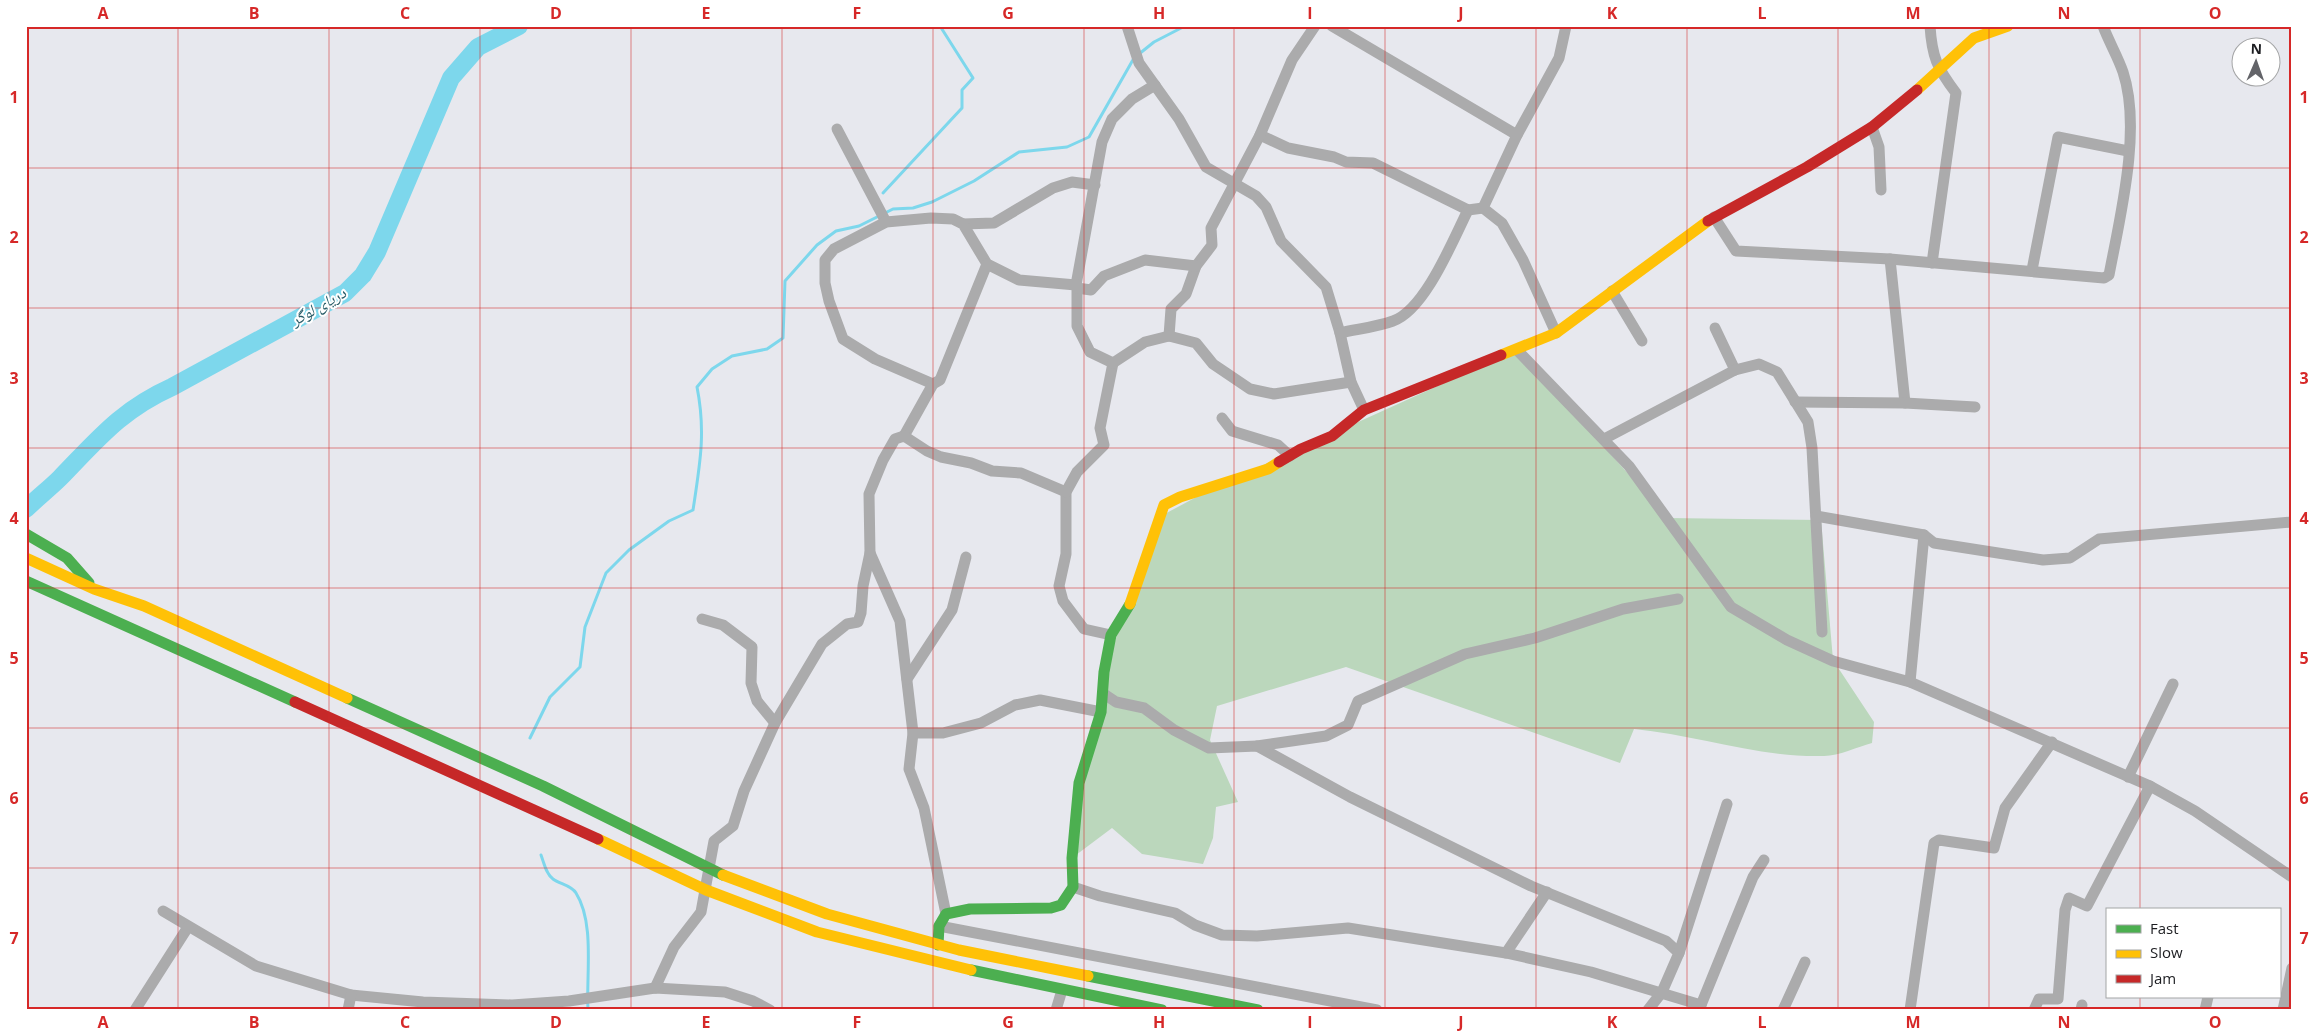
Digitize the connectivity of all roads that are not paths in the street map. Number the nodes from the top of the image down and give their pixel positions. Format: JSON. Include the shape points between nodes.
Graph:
{"nodes":[{"id":1,"x":1127,"y":26,"type":"edge"},
{"id":2,"x":1316,"y":26,"type":"edge"},
{"id":3,"x":1332,"y":26,"type":"edge"},
{"id":4,"x":1566,"y":26,"type":"edge"},
{"id":5,"x":1930,"y":26,"type":"edge"},
{"id":6,"x":2008,"y":26,"type":"edge"},
{"id":7,"x":2103,"y":26,"type":"edge"},
{"id":8,"x":1938,"y":69,"type":"junction"},
{"id":9,"x":1155,"y":85,"type":"junction"},
{"id":10,"x":1872,"y":127,"type":"junction"},
{"id":11,"x":836,"y":129,"type":"dead end"},
{"id":12,"x":1260,"y":135,"type":"junction"},
{"id":13,"x":1517,"y":135,"type":"junction"},
{"id":14,"x":2128,"y":151,"type":"junction"},
{"id":15,"x":1234,"y":183,"type":"junction"},
{"id":16,"x":1095,"y":185,"type":"junction"},
{"id":17,"x":1881,"y":190,"type":"dead end"},
{"id":18,"x":1483,"y":208,"type":"junction"},
{"id":19,"x":1468,"y":210,"type":"junction"},
{"id":20,"x":883,"y":217,"type":"junction"},
{"id":21,"x":1714,"y":217,"type":"junction"},
{"id":22,"x":963,"y":224,"type":"junction"},
{"id":23,"x":1890,"y":259,"type":"junction"},
{"id":24,"x":988,"y":264,"type":"junction"},
{"id":25,"x":1932,"y":264,"type":"junction"},
{"id":26,"x":1196,"y":266,"type":"junction"},
{"id":27,"x":2032,"y":270,"type":"junction"},
{"id":28,"x":1077,"y":287,"type":"junction"},
{"id":29,"x":1612,"y":291,"type":"junction"},
{"id":30,"x":1715,"y":328,"type":"dead end"},
{"id":31,"x":1340,"y":333,"type":"junction"},
{"id":32,"x":1556,"y":334,"type":"junction"},
{"id":33,"x":1169,"y":336,"type":"junction"},
{"id":34,"x":1642,"y":341,"type":"dead end"},
{"id":35,"x":1517,"y":350,"type":"junction"},
{"id":36,"x":1113,"y":363,"type":"junction"},
{"id":37,"x":1735,"y":370,"type":"junction"},
{"id":38,"x":1351,"y":382,"type":"junction"},
{"id":39,"x":933,"y":384,"type":"junction"},
{"id":40,"x":1795,"y":402,"type":"junction"},
{"id":41,"x":1905,"y":403,"type":"junction"},
{"id":42,"x":1975,"y":407,"type":"dead end"},
{"id":43,"x":1364,"y":410,"type":"junction"},
{"id":44,"x":1222,"y":418,"type":"dead end"},
{"id":45,"x":904,"y":436,"type":"junction"},
{"id":46,"x":1604,"y":439,"type":"junction"},
{"id":47,"x":1290,"y":456,"type":"junction"},
{"id":48,"x":1066,"y":492,"type":"junction"},
{"id":49,"x":1816,"y":516,"type":"junction"},
{"id":50,"x":2292,"y":522,"type":"edge"},
{"id":51,"x":26,"y":534,"type":"edge"},
{"id":52,"x":1924,"y":535,"type":"junction"},
{"id":53,"x":870,"y":553,"type":"junction"},
{"id":54,"x":26,"y":558,"type":"edge"},
{"id":55,"x":966,"y":558,"type":"dead end"},
{"id":56,"x":26,"y":581,"type":"edge"},
{"id":57,"x":94,"y":589,"type":"junction"},
{"id":58,"x":1678,"y":599,"type":"dead end"},
{"id":59,"x":702,"y":619,"type":"dead end"},
{"id":60,"x":1822,"y":632,"type":"dead end"},
{"id":61,"x":1111,"y":635,"type":"junction"},
{"id":62,"x":907,"y":679,"type":"junction"},
{"id":63,"x":1910,"y":682,"type":"junction"},
{"id":64,"x":2173,"y":684,"type":"dead end"},
{"id":65,"x":1104,"y":694,"type":"junction"},
{"id":66,"x":1101,"y":712,"type":"junction"},
{"id":67,"x":775,"y":723,"type":"junction"},
{"id":68,"x":913,"y":732,"type":"junction"},
{"id":69,"x":2052,"y":742,"type":"junction"},
{"id":70,"x":1256,"y":746,"type":"junction"},
{"id":71,"x":2128,"y":777,"type":"junction"},
{"id":72,"x":2150,"y":786,"type":"junction"},
{"id":73,"x":1727,"y":804,"type":"dead end"},
{"id":74,"x":1764,"y":860,"type":"dead end"},
{"id":75,"x":709,"y":870,"type":"junction"},
{"id":76,"x":2292,"y":877,"type":"edge"},
{"id":77,"x":1073,"y":887,"type":"junction"},
{"id":78,"x":706,"y":890,"type":"junction"},
{"id":79,"x":1547,"y":892,"type":"junction"},
{"id":80,"x":163,"y":911,"type":"dead end"},
{"id":81,"x":946,"y":914,"type":"junction"},
{"id":82,"x":939,"y":926,"type":"junction"},
{"id":83,"x":188,"y":928,"type":"junction"},
{"id":84,"x":938,"y":945,"type":"junction"},
{"id":85,"x":1506,"y":953,"type":"junction"},
{"id":86,"x":1679,"y":953,"type":"junction"},
{"id":87,"x":1805,"y":962,"type":"dead end"},
{"id":88,"x":2292,"y":968,"type":"edge"},
{"id":89,"x":655,"y":988,"type":"junction"},
{"id":90,"x":1062,"y":990,"type":"junction"},
{"id":91,"x":1662,"y":992,"type":"junction"},
{"id":92,"x":351,"y":994,"type":"junction"},
{"id":93,"x":1700,"y":1008,"type":"edge"},
{"id":94,"x":135,"y":1010,"type":"edge"},
{"id":95,"x":348,"y":1010,"type":"edge"},
{"id":96,"x":769,"y":1010,"type":"edge"},
{"id":97,"x":1056,"y":1010,"type":"edge"},
{"id":98,"x":1162,"y":1010,"type":"edge"},
{"id":99,"x":1258,"y":1010,"type":"edge"},
{"id":100,"x":1377,"y":1010,"type":"edge"},
{"id":101,"x":1648,"y":1010,"type":"edge"},
{"id":102,"x":1783,"y":1010,"type":"edge"},
{"id":103,"x":1910,"y":1010,"type":"edge"},
{"id":104,"x":2034,"y":1010,"type":"edge"},
{"id":105,"x":2283,"y":1010,"type":"edge"}],
"edges":[{"from":1,"to":9,"type":"street","via":[[1137,58]]},
{"from":2,"to":12,"type":"street","via":[[1292,60]]},
{"from":3,"to":13,"type":"street"},
{"from":4,"to":13,"type":"street","via":[[1559,58]]},
{"from":5,"to":8,"type":"street"},
{"from":6,"to":8,"type":"main road","via":[[1974,38]]},
{"from":7,"to":14,"type":"street","via":[[2125,81],[2129,105]]},
{"from":8,"to":10,"type":"main road","via":[[1901,105]]},
{"from":8,"to":25,"type":"street","via":[[1956,93]]},
{"from":9,"to":15,"type":"street","via":[[1206,167]]},
{"from":9,"to":16,"type":"street","via":[[1132,99],[1112,119],[1102,142]]},
{"from":10,"to":17,"type":"street","via":[[1879,147]]},
{"from":10,"to":21,"type":"main road","via":[[1807,167]]},
{"from":11,"to":20,"type":"street"},
{"from":12,"to":15,"type":"street"},
{"from":12,"to":19,"type":"street","via":[[1288,148],[1346,162],[1373,163]]},
{"from":13,"to":18,"type":"street"},
{"from":14,"to":27,"type":"street","via":[[2109,275],[2104,278]]},
{"from":14,"to":27,"type":"street","via":[[2058,137],[2055,140]]},
{"from":15,"to":26,"type":"street","via":[[1211,228],[1212,244]]},
{"from":15,"to":31,"type":"street","via":[[1256,196],[1266,207],[1281,241],[1326,287]]},
{"from":16,"to":22,"type":"street","via":[[1072,182],[1053,188],[994,223]]},
{"from":16,"to":28,"type":"street"},
{"from":18,"to":19,"type":"street"},
{"from":18,"to":32,"type":"street","via":[[1502,223],[1523,260]]},
{"from":19,"to":31,"type":"street","via":[[1433,280],[1416,305],[1395,321]]},
{"from":20,"to":22,"type":"street","via":[[953,219]]},
{"from":20,"to":39,"type":"street","via":[[834,249],[825,260],[829,301],[843,339],[875,359]]},
{"from":21,"to":23,"type":"street","via":[[1736,251]]},
{"from":21,"to":29,"type":"main road"},
{"from":22,"to":24,"type":"street"},
{"from":23,"to":25,"type":"street"},
{"from":23,"to":41,"type":"street"},
{"from":24,"to":28,"type":"street","via":[[1019,280]]},
{"from":24,"to":39,"type":"street","via":[[940,380]]},
{"from":25,"to":27,"type":"street"},
{"from":26,"to":28,"type":"street","via":[[1145,260],[1104,276],[1091,290]]},
{"from":26,"to":33,"type":"street","via":[[1186,294],[1171,309]]},
{"from":28,"to":36,"type":"street","via":[[1076,326],[1090,352]]},
{"from":29,"to":32,"type":"main road"},
{"from":29,"to":34,"type":"street"},
{"from":30,"to":37,"type":"street"},
{"from":31,"to":38,"type":"street"},
{"from":32,"to":35,"type":"main road"},
{"from":33,"to":36,"type":"street","via":[[1145,342]]},
{"from":33,"to":38,"type":"street","via":[[1196,343],[1212,364],[1250,388],[1274,394]]},
{"from":35,"to":43,"type":"main road"},
{"from":35,"to":46,"type":"street"},
{"from":36,"to":48,"type":"street","via":[[1100,428],[1104,446],[1077,472]]},
{"from":37,"to":40,"type":"street","via":[[1759,364],[1777,372]]},
{"from":37,"to":46,"type":"street"},
{"from":38,"to":43,"type":"street"},
{"from":39,"to":45,"type":"street"},
{"from":40,"to":41,"type":"street"},
{"from":40,"to":49,"type":"street","via":[[1808,422]]},
{"from":41,"to":42,"type":"street"},
{"from":43,"to":47,"type":"main road","via":[[1332,436]]},
{"from":44,"to":47,"type":"street","via":[[1232,431],[1278,445]]},
{"from":45,"to":48,"type":"street","via":[[927,452],[992,471],[1020,473]]},
{"from":45,"to":53,"type":"street","via":[[895,439],[869,494]]},
{"from":46,"to":63,"type":"street","via":[[1665,512],[1731,607],[1786,640],[1833,660]]},
{"from":47,"to":61,"type":"main road","via":[[1268,469],[1164,505],[1130,604]]},
{"from":48,"to":61,"type":"street","via":[[1066,554],[1059,586],[1063,601],[1084,629]]},
{"from":49,"to":52,"type":"street"},
{"from":49,"to":60,"type":"street"},
{"from":50,"to":52,"type":"street","via":[[2099,538],[2070,558],[2043,560],[1934,543]]},
{"from":51,"to":57,"type":"main road","via":[[67,558]]},
{"from":52,"to":63,"type":"street"},
{"from":53,"to":62,"type":"street","via":[[900,621]]},
{"from":53,"to":67,"type":"street","via":[[858,622],[847,624],[822,644]]},
{"from":54,"to":57,"type":"main road"},
{"from":55,"to":62,"type":"street","via":[[952,610]]},
{"from":56,"to":78,"type":"main road","via":[[539,811]]},
{"from":57,"to":75,"type":"main road","via":[[144,606],[542,786]]},
{"from":58,"to":70,"type":"street","via":[[1623,609],[1535,638],[1465,654],[1358,701],[1348,725],[1326,736]]},
{"from":59,"to":67,"type":"street","via":[[723,625],[752,647],[751,683],[757,701]]},
{"from":61,"to":65,"type":"main road","via":[[1104,672]]},
{"from":62,"to":68,"type":"street"},
{"from":63,"to":69,"type":"street"},
{"from":64,"to":71,"type":"street"},
{"from":65,"to":66,"type":"main road"},
{"from":65,"to":70,"type":"street","via":[[1116,702],[1144,708],[1174,730],[1209,748]]},
{"from":66,"to":68,"type":"street","via":[[1040,700],[1015,705],[981,723],[943,732]]},
{"from":66,"to":77,"type":"main road","via":[[1079,783],[1072,858]]},
{"from":67,"to":75,"type":"street","via":[[744,791],[733,826],[714,841]]},
{"from":68,"to":81,"type":"street","via":[[909,769],[924,808]]},
{"from":69,"to":71,"type":"street"},
{"from":69,"to":103,"type":"street","via":[[2005,808],[1994,848],[1939,840],[1934,843]]},
{"from":70,"to":79,"type":"street","via":[[1350,797]]},
{"from":71,"to":72,"type":"street"},
{"from":72,"to":76,"type":"street","via":[[2196,812]]},
{"from":72,"to":104,"type":"street","via":[[2087,906],[2069,898],[2065,910],[2058,999],[2039,999]]},
{"from":73,"to":86,"type":"street"},
{"from":74,"to":93,"type":"street","via":[[1753,877]]},
{"from":75,"to":78,"type":"street"},
{"from":75,"to":84,"type":"main road","via":[[827,914]]},
{"from":77,"to":81,"type":"main road","via":[[1061,905],[1051,908],[970,909]]},
{"from":77,"to":85,"type":"street","via":[[1175,913],[1195,926],[1222,935],[1257,936],[1348,928]]},
{"from":78,"to":89,"type":"street","via":[[701,912],[674,947]]},
{"from":78,"to":90,"type":"main road","via":[[817,932]]},
{"from":79,"to":85,"type":"street"},
{"from":79,"to":86,"type":"street","via":[[1666,941]]},
{"from":80,"to":83,"type":"street"},
{"from":81,"to":82,"type":"main road"},
{"from":82,"to":84,"type":"main road"},
{"from":82,"to":100,"type":"street"},
{"from":83,"to":92,"type":"street","via":[[256,966]]},
{"from":83,"to":94,"type":"street"},
{"from":84,"to":99,"type":"main road"},
{"from":85,"to":91,"type":"street"},
{"from":86,"to":91,"type":"street"},
{"from":87,"to":102,"type":"street"},
{"from":88,"to":105,"type":"street"},
{"from":89,"to":92,"type":"street","via":[[570,1001],[512,1004],[448,1003]]},
{"from":89,"to":96,"type":"street","via":[[725,992]]},
{"from":90,"to":97,"type":"street"},
{"from":90,"to":98,"type":"main road"},
{"from":91,"to":93,"type":"street"},
{"from":91,"to":101,"type":"street"},
{"from":92,"to":95,"type":"street"}]}
